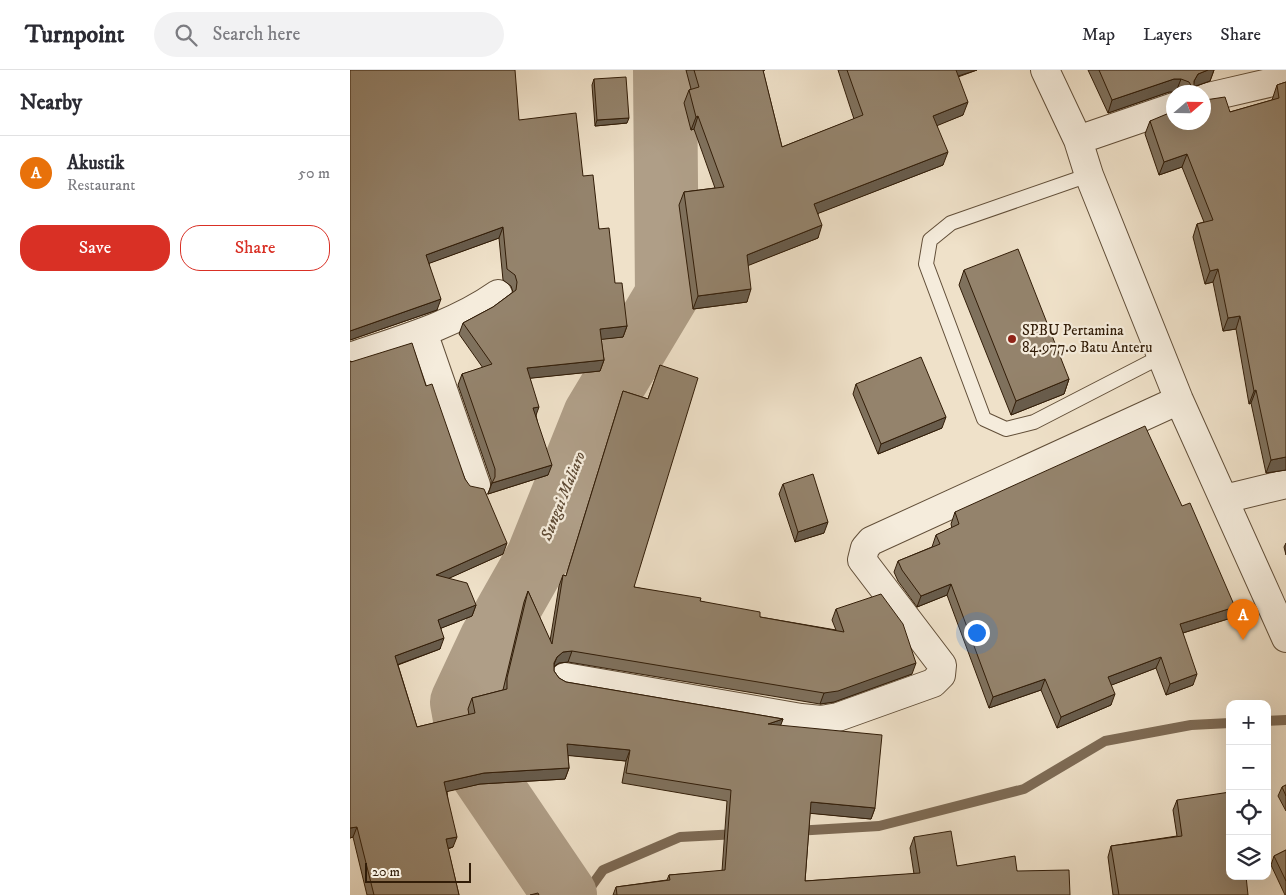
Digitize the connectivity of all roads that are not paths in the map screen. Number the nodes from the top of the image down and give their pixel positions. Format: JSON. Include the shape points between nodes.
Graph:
{"nodes":[{"id":1,"x":1045,"y":70,"type":"edge"},
{"id":2,"x":1286,"y":79,"type":"edge"},
{"id":3,"x":1211,"y":96,"type":"edge"},
{"id":4,"x":1166,"y":110,"type":"edge"},
{"id":5,"x":1078,"y":140,"type":"junction"},
{"id":6,"x":1089,"y":175,"type":"junction"},
{"id":7,"x":498,"y":294,"type":"dead end"},
{"id":8,"x":423,"y":332,"type":"junction"},
{"id":9,"x":1162,"y":356,"type":"junction"},
{"id":10,"x":350,"y":358,"type":"edge"},
{"id":11,"x":1179,"y":400,"type":"junction"},
{"id":12,"x":1286,"y":484,"type":"edge"},
{"id":13,"x":476,"y":485,"type":"edge"},
{"id":14,"x":1224,"y":499,"type":"junction"},
{"id":15,"x":1286,"y":638,"type":"edge"},
{"id":16,"x":565,"y":677,"type":"dead end"}],
"edges":[{"from":1,"to":5,"type":"street"},
{"from":2,"to":3,"type":"street"},
{"from":4,"to":5,"type":"street"},
{"from":5,"to":6,"type":"street"},
{"from":6,"to":9,"type":"street"},
{"from":6,"to":9,"type":"lane","via":[[951,223],[930,240],[926,264],[984,419],[1006,429],[1034,422]]},
{"from":7,"to":8,"type":"street"},
{"from":8,"to":10,"type":"street"},
{"from":8,"to":13,"type":"street"},
{"from":9,"to":11,"type":"street"},
{"from":11,"to":14,"type":"street"},
{"from":11,"to":16,"type":"street","via":[[871,541],[862,560],[942,665],[941,675],[925,687],[821,720]]},
{"from":12,"to":14,"type":"street"},
{"from":14,"to":15,"type":"street"}]}
